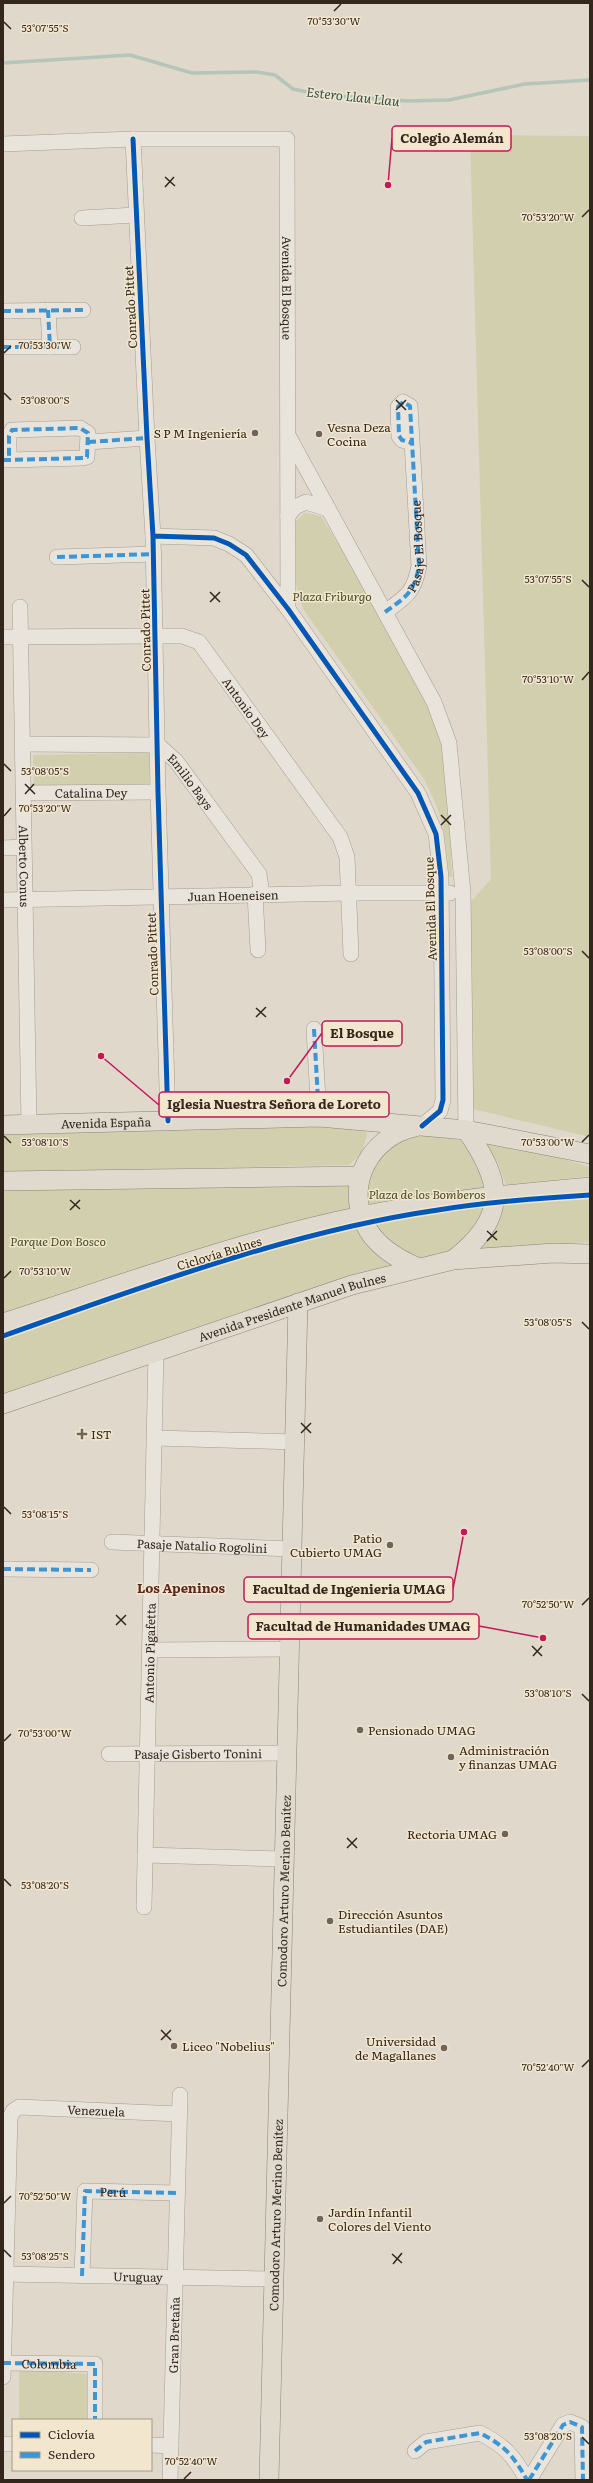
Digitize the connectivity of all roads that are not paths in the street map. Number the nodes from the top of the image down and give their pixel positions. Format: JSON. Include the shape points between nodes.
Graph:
{"nodes":[{"id":1,"x":133,"y":139,"type":"junction"},
{"id":2,"x":3,"y":144,"type":"edge"},
{"id":3,"x":136,"y":215,"type":"junction"},
{"id":4,"x":82,"y":218,"type":"dead end"},
{"id":5,"x":48,"y":310,"type":"junction"},
{"id":6,"x":83,"y":310,"type":"dead end"},
{"id":7,"x":3,"y":311,"type":"edge"},
{"id":8,"x":3,"y":347,"type":"edge"},
{"id":9,"x":50,"y":347,"type":"junction"},
{"id":10,"x":72,"y":347,"type":"dead end"},
{"id":11,"x":288,"y":436,"type":"junction"},
{"id":12,"x":146,"y":438,"type":"junction"},
{"id":13,"x":88,"y":442,"type":"junction"},
{"id":14,"x":412,"y":443,"type":"dead end"},
{"id":15,"x":6,"y":460,"type":"edge"},
{"id":16,"x":328,"y":509,"type":"junction"},
{"id":17,"x":288,"y":516,"type":"junction"},
{"id":18,"x":153,"y":536,"type":"junction"},
{"id":19,"x":154,"y":554,"type":"junction"},
{"id":20,"x":57,"y":557,"type":"dead end"},
{"id":21,"x":20,"y":606,"type":"dead end"},
{"id":22,"x":288,"y":609,"type":"junction"},
{"id":23,"x":385,"y":612,"type":"junction"},
{"id":24,"x":155,"y":636,"type":"junction"},
{"id":25,"x":3,"y":637,"type":"edge"},
{"id":26,"x":21,"y":637,"type":"junction"},
{"id":27,"x":23,"y":744,"type":"junction"},
{"id":28,"x":158,"y":745,"type":"junction"},
{"id":29,"x":158,"y":792,"type":"junction"},
{"id":30,"x":24,"y":793,"type":"junction"},
{"id":31,"x":23,"y":847,"type":"junction"},
{"id":32,"x":3,"y":848,"type":"edge"},
{"id":33,"x":350,"y":893,"type":"junction"},
{"id":34,"x":441,"y":893,"type":"junction"},
{"id":35,"x":463,"y":893,"type":"junction"},
{"id":36,"x":259,"y":894,"type":"junction"},
{"id":37,"x":160,"y":896,"type":"junction"},
{"id":38,"x":3,"y":900,"type":"edge"},
{"id":39,"x":25,"y":900,"type":"junction"},
{"id":40,"x":258,"y":950,"type":"dead end"},
{"id":41,"x":351,"y":954,"type":"dead end"},
{"id":42,"x":314,"y":1029,"type":"dead end"},
{"id":43,"x":319,"y":1117,"type":"junction"},
{"id":44,"x":168,"y":1121,"type":"junction"},
{"id":45,"x":3,"y":1125,"type":"edge"},
{"id":46,"x":29,"y":1125,"type":"junction"},
{"id":47,"x":422,"y":1126,"type":"junction"},
{"id":48,"x":466,"y":1130,"type":"junction"},
{"id":49,"x":590,"y":1154,"type":"edge"},
{"id":50,"x":360,"y":1176,"type":"junction"},
{"id":51,"x":3,"y":1181,"type":"edge"},
{"id":52,"x":590,"y":1188,"type":"edge"},
{"id":53,"x":495,"y":1196,"type":"junction"},
{"id":54,"x":361,"y":1216,"type":"junction"},
{"id":55,"x":590,"y":1254,"type":"edge"},
{"id":56,"x":453,"y":1260,"type":"junction"},
{"id":57,"x":419,"y":1268,"type":"junction"},
{"id":58,"x":298,"y":1303,"type":"junction"},
{"id":59,"x":3,"y":1323,"type":"edge"},
{"id":60,"x":156,"y":1352,"type":"junction"},
{"id":61,"x":3,"y":1404,"type":"edge"},
{"id":62,"x":156,"y":1438,"type":"junction"},
{"id":63,"x":295,"y":1442,"type":"junction"},
{"id":64,"x":112,"y":1542,"type":"dead end"},
{"id":65,"x":153,"y":1544,"type":"junction"},
{"id":66,"x":292,"y":1549,"type":"junction"},
{"id":67,"x":3,"y":1569,"type":"edge"},
{"id":68,"x":90,"y":1570,"type":"dead end"},
{"id":69,"x":290,"y":1649,"type":"junction"},
{"id":70,"x":150,"y":1650,"type":"junction"},
{"id":71,"x":287,"y":1753,"type":"junction"},
{"id":72,"x":109,"y":1754,"type":"dead end"},
{"id":73,"x":148,"y":1755,"type":"junction"},
{"id":74,"x":145,"y":1855,"type":"junction"},
{"id":75,"x":284,"y":1859,"type":"junction"},
{"id":76,"x":144,"y":1907,"type":"dead end"},
{"id":77,"x":180,"y":2095,"type":"dead end"},
{"id":78,"x":179,"y":2114,"type":"junction"},
{"id":79,"x":177,"y":2193,"type":"junction"},
{"id":80,"x":4,"y":2274,"type":"edge"},
{"id":81,"x":82,"y":2276,"type":"junction"},
{"id":82,"x":175,"y":2277,"type":"junction"},
{"id":83,"x":274,"y":2279,"type":"junction"},
{"id":84,"x":3,"y":2363,"type":"edge"},
{"id":85,"x":3,"y":2377,"type":"edge"},
{"id":86,"x":95,"y":2419,"type":"edge"},
{"id":87,"x":152,"y":2445,"type":"edge"},
{"id":88,"x":171,"y":2446,"type":"junction"},
{"id":89,"x":415,"y":2451,"type":"dead end"},
{"id":90,"x":170,"y":2480,"type":"edge"},
{"id":91,"x":269,"y":2480,"type":"edge"},
{"id":92,"x":528,"y":2480,"type":"edge"},
{"id":93,"x":583,"y":2480,"type":"edge"}],
"edges":[{"from":1,"to":2,"type":"street"},
{"from":1,"to":3,"type":"street","name":"Conrado Pittet"},
{"from":1,"to":11,"type":"street","name":"Avenida El Bosque","via":[[287,139]]},
{"from":3,"to":4,"type":"street"},
{"from":3,"to":12,"type":"street","name":"Conrado Pittet"},
{"from":5,"to":6,"type":"street"},
{"from":5,"to":7,"type":"street"},
{"from":5,"to":9,"type":"street"},
{"from":8,"to":9,"type":"street"},
{"from":9,"to":10,"type":"street"},
{"from":11,"to":16,"type":"street","name":"Avenida El Bosque"},
{"from":11,"to":17,"type":"street","name":"Avenida El Bosque"},
{"from":12,"to":13,"type":"street"},
{"from":12,"to":18,"type":"street","name":"Conrado Pittet"},
{"from":13,"to":15,"type":"street","via":[[89,453],[83,458]]},
{"from":13,"to":15,"type":"street","via":[[88,433],[80,428],[14,429],[10,431]]},
{"from":14,"to":23,"type":"street","name":"Pasaje El Bosque","via":[[419,566],[416,584],[410,594]]},
{"from":16,"to":17,"type":"street","via":[[306,502],[295,506]]},
{"from":16,"to":23,"type":"street","name":"Avenida El Bosque"},
{"from":17,"to":22,"type":"street","name":"Avenida El Bosque"},
{"from":18,"to":19,"type":"street","name":"Conrado Pittet"},
{"from":18,"to":22,"type":"street","via":[[214,538],[229,544],[246,555]]},
{"from":19,"to":20,"type":"street"},
{"from":19,"to":24,"type":"street","name":"Conrado Pittet"},
{"from":21,"to":26,"type":"street","name":"Alberto Conus"},
{"from":22,"to":34,"type":"street","name":"Avenida El Bosque","via":[[418,793],[436,834]]},
{"from":23,"to":35,"type":"street","name":"Avenida El Bosque","via":[[434,702],[449,743]]},
{"from":24,"to":26,"type":"street","name":"Antonio Dey"},
{"from":24,"to":28,"type":"street","name":"Conrado Pittet"},
{"from":24,"to":33,"type":"street","name":"Antonio Dey","via":[[182,636],[199,642],[340,837],[347,857]]},
{"from":25,"to":26,"type":"street","name":"Antonio Dey"},
{"from":26,"to":27,"type":"street","name":"Alberto Conus"},
{"from":27,"to":28,"type":"street","name":"Emilio Bays"},
{"from":27,"to":30,"type":"street","name":"Alberto Conus"},
{"from":28,"to":29,"type":"street","name":"Conrado Pittet"},
{"from":28,"to":36,"type":"street","name":"Emilio Bays","via":[[176,761],[259,874]]},
{"from":29,"to":30,"type":"street","name":"Catalina Dey"},
{"from":29,"to":37,"type":"street","name":"Conrado Pittet"},
{"from":30,"to":31,"type":"street","name":"Alberto Conus"},
{"from":31,"to":32,"type":"street"},
{"from":31,"to":39,"type":"street","name":"Alberto Conus"},
{"from":33,"to":34,"type":"street","name":"Juan Hoeneisen"},
{"from":33,"to":36,"type":"street","name":"Juan Hoeneisen"},
{"from":33,"to":41,"type":"street","name":"Antonio Dey"},
{"from":34,"to":35,"type":"street","name":"Juan Hoeneisen"},
{"from":34,"to":47,"type":"street","name":"Avenida El Bosque","via":[[443,1100],[440,1111]]},
{"from":35,"to":48,"type":"street","name":"Avenida El Bosque"},
{"from":36,"to":37,"type":"street","name":"Juan Hoeneisen"},
{"from":36,"to":40,"type":"street","name":"Emilio Bays"},
{"from":37,"to":39,"type":"street","name":"Juan Hoeneisen"},
{"from":37,"to":44,"type":"street","name":"Conrado Pittet"},
{"from":38,"to":39,"type":"street","name":"Juan Hoeneisen"},
{"from":39,"to":46,"type":"street","name":"Alberto Conus"},
{"from":42,"to":43,"type":"street"},
{"from":43,"to":44,"type":"main road","name":"Avenida España"},
{"from":43,"to":47,"type":"main road","name":"Avenida España"},
{"from":44,"to":46,"type":"main road","name":"Avenida España"},
{"from":45,"to":46,"type":"main road","name":"Avenida España"},
{"from":47,"to":48,"type":"main road","name":"Avenida España"},
{"from":47,"to":50,"type":"main road","via":[[400,1131],[379,1144]]},
{"from":48,"to":49,"type":"main road","name":"Avenida España"},
{"from":48,"to":53,"type":"main road","via":[[488,1165]]},
{"from":50,"to":51,"type":"main road"},
{"from":50,"to":54,"type":"main road","via":[[358,1196]]},
{"from":52,"to":53,"type":"main road"},
{"from":53,"to":54,"type":"main road"},
{"from":53,"to":56,"type":"main road","via":[[486,1226],[470,1247]]},
{"from":54,"to":57,"type":"main road","via":[[386,1251]]},
{"from":54,"to":59,"type":"main road","via":[[259,1240]]},
{"from":55,"to":56,"type":"main road","name":"Avenida Presidente Manuel Bulnes","via":[[554,1253]]},
{"from":56,"to":57,"type":"main road","name":"Avenida Presidente Manuel Bulnes"},
{"from":57,"to":58,"type":"main road","name":"Avenida Presidente Manuel Bulnes","via":[[352,1285]]},
{"from":58,"to":60,"type":"main road","name":"Avenida Presidente Manuel Bulnes"},
{"from":58,"to":63,"type":"main road","name":"Comodoro Arturo Merino Benítez"},
{"from":60,"to":61,"type":"main road","name":"Avenida Presidente Manuel Bulnes"},
{"from":60,"to":62,"type":"street","name":"Antonio Pigafetta"},
{"from":62,"to":63,"type":"street"},
{"from":62,"to":65,"type":"street","name":"Antonio Pigafetta"},
{"from":63,"to":66,"type":"main road","name":"Comodoro Arturo Merino Benítez"},
{"from":64,"to":65,"type":"street","name":"Pasaje Natalio Rogolini"},
{"from":65,"to":66,"type":"street","name":"Pasaje Natalio Rogolini"},
{"from":65,"to":70,"type":"street","name":"Antonio Pigafetta"},
{"from":66,"to":69,"type":"main road","name":"Comodoro Arturo Merino Benítez"},
{"from":67,"to":68,"type":"street"},
{"from":69,"to":70,"type":"street"},
{"from":69,"to":71,"type":"main road","name":"Comodoro Arturo Merino Benítez"},
{"from":70,"to":73,"type":"street","name":"Antonio Pigafetta"},
{"from":71,"to":73,"type":"street","name":"Pasaje Gisberto Tonini"},
{"from":71,"to":75,"type":"main road","name":"Comodoro Arturo Merino Benítez"},
{"from":72,"to":73,"type":"street","name":"Pasaje Gisberto Tonini"},
{"from":73,"to":74,"type":"street","name":"Antonio Pigafetta"},
{"from":74,"to":75,"type":"street"},
{"from":74,"to":76,"type":"street","name":"Antonio Pigafetta"},
{"from":75,"to":83,"type":"main road","name":"Comodoro Arturo Merino Benítez"},
{"from":77,"to":78,"type":"street","name":"Gran Bretaña"},
{"from":78,"to":79,"type":"street","name":"Gran Bretaña"},
{"from":78,"to":80,"type":"street","name":"Venezuela","via":[[19,2107],[13,2110],[10,2118]]},
{"from":79,"to":81,"type":"street","name":"Perú","via":[[86,2191]]},
{"from":79,"to":82,"type":"street","name":"Gran Bretaña"},
{"from":80,"to":81,"type":"street","name":"Uruguay"},
{"from":80,"to":84,"type":"street"},
{"from":81,"to":82,"type":"street","name":"Uruguay"},
{"from":82,"to":83,"type":"street","name":"Uruguay"},
{"from":82,"to":88,"type":"street","name":"Gran Bretaña"},
{"from":83,"to":91,"type":"main road","name":"Comodoro Arturo Merino Benítez"},
{"from":84,"to":85,"type":"street"},
{"from":84,"to":86,"type":"street","name":"Colombia","via":[[95,2364]]},
{"from":87,"to":88,"type":"street"},
{"from":88,"to":90,"type":"street","name":"Gran Bretaña"},
{"from":89,"to":92,"type":"street","via":[[426,2442],[480,2433],[506,2449],[516,2459]]},
{"from":92,"to":93,"type":"street","via":[[563,2425],[570,2422],[582,2427]]}]}
